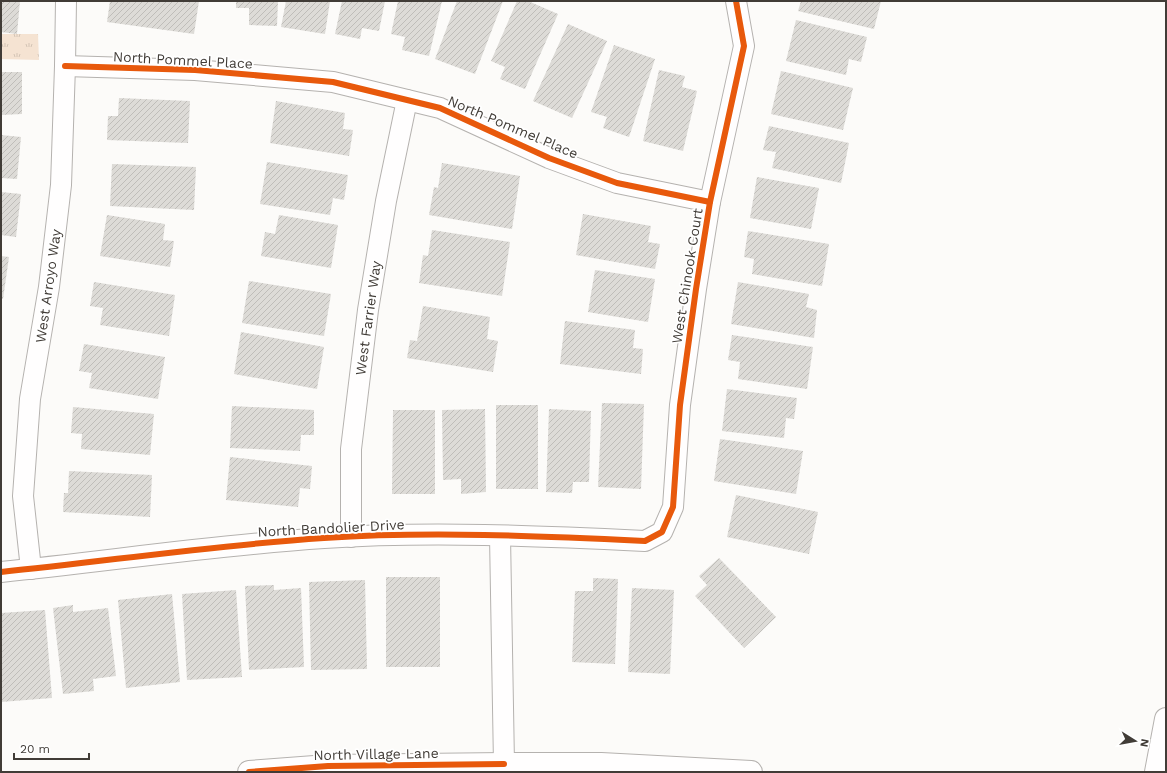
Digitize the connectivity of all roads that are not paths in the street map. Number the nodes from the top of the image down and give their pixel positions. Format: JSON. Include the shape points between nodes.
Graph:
{"nodes":[{"id":1,"x":66,"y":1,"type":"edge"},
{"id":2,"x":736,"y":1,"type":"edge"},
{"id":3,"x":65,"y":66,"type":"junction"},
{"id":4,"x":407,"y":100,"type":"junction"},
{"id":5,"x":710,"y":202,"type":"junction"},
{"id":6,"x":662,"y":532,"type":"joint"},
{"id":7,"x":500,"y":536,"type":"junction"},
{"id":8,"x":351,"y":537,"type":"junction"},
{"id":9,"x":31,"y":569,"type":"junction"},
{"id":10,"x":1,"y":572,"type":"edge"},
{"id":11,"x":1166,"y":719,"type":"edge"},
{"id":12,"x":504,"y":764,"type":"junction"},
{"id":13,"x":249,"y":772,"type":"edge"},
{"id":14,"x":751,"y":772,"type":"edge"},
{"id":15,"x":1156,"y":772,"type":"edge"}],
"edges":[{"from":1,"to":3,"type":"street","name":"West Arroyo Way"},
{"from":2,"to":5,"type":"street","name":"West Chinook Court","via":[[744,46]]},
{"from":3,"to":4,"type":"street","name":"North Pommel Place","via":[[195,70],[333,82]]},
{"from":3,"to":9,"type":"street","name":"West Arroyo Way","via":[[61,185],[49,287],[30,400],[23,496]]},
{"from":4,"to":5,"type":"street","name":"North Pommel Place","via":[[440,108],[550,158],[617,183]]},
{"from":4,"to":8,"type":"street","name":"West Farrier Way","via":[[386,201],[367,317],[351,449]]},
{"from":5,"to":6,"type":"street","name":"West Chinook Court","via":[[680,405],[673,507]]},
{"from":6,"to":7,"type":"street","name":"North Bandolier Drive","via":[[644,540]]},
{"from":7,"to":8,"type":"street","name":"North Bandolier Drive","via":[[444,534]]},
{"from":7,"to":12,"type":"street"},
{"from":8,"to":9,"type":"street","name":"North Bandolier Drive","via":[[202,549]]},
{"from":9,"to":10,"type":"street","name":"North Bandolier Drive"},
{"from":11,"to":15,"type":"street"},
{"from":12,"to":13,"type":"street","name":"North Village Lane","via":[[328,766]]},
{"from":12,"to":14,"type":"street","name":"North Village Lane","via":[[601,764]]}]}
